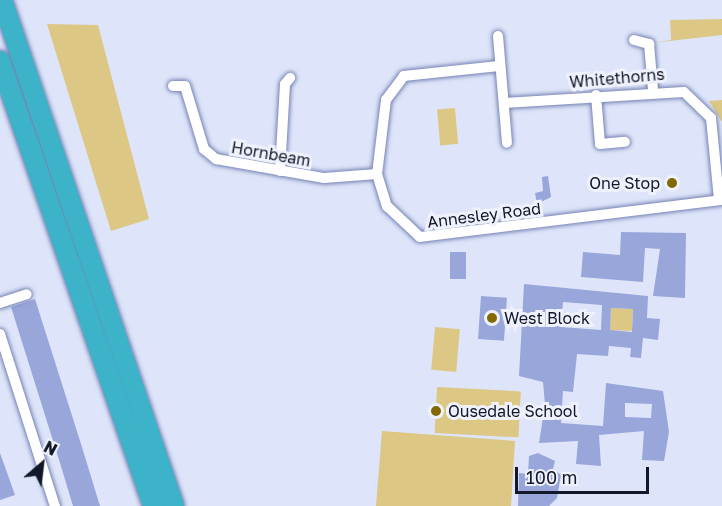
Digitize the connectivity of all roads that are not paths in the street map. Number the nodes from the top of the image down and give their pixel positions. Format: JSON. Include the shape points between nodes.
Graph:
{"nodes":[{"id":1,"x":4,"y":6,"type":"edge"},
{"id":2,"x":498,"y":36,"type":"dead end"},
{"id":3,"x":634,"y":40,"type":"dead end"},
{"id":4,"x":0,"y":62,"type":"edge"},
{"id":5,"x":499,"y":66,"type":"junction"},
{"id":6,"x":290,"y":78,"type":"dead end"},
{"id":7,"x":173,"y":86,"type":"dead end"},
{"id":8,"x":653,"y":90,"type":"junction"},
{"id":9,"x":596,"y":95,"type":"junction"},
{"id":10,"x":504,"y":103,"type":"junction"},
{"id":11,"x":718,"y":135,"type":"edge"},
{"id":12,"x":625,"y":142,"type":"dead end"},
{"id":13,"x":507,"y":143,"type":"dead end"},
{"id":14,"x":280,"y":171,"type":"junction"},
{"id":15,"x":377,"y":174,"type":"junction"},
{"id":16,"x":721,"y":200,"type":"edge"},
{"id":17,"x":27,"y":294,"type":"dead end"},
{"id":18,"x":0,"y":303,"type":"edge"},
{"id":19,"x":0,"y":334,"type":"edge"},
{"id":20,"x":55,"y":506,"type":"edge"},
{"id":21,"x":153,"y":506,"type":"edge"},
{"id":22,"x":174,"y":506,"type":"edge"}],
"edges":[{"from":1,"to":22,"type":"highway"},
{"from":2,"to":5,"type":"street"},
{"from":3,"to":8,"type":"street","via":[[649,44]]},
{"from":4,"to":21,"type":"highway"},
{"from":5,"to":10,"type":"street"},
{"from":5,"to":15,"type":"street","name":"Annesley Road","via":[[404,76],[386,100]]},
{"from":6,"to":14,"type":"street","via":[[285,84]]},
{"from":7,"to":14,"type":"street","name":"Hornbeam","via":[[185,86],[207,153]]},
{"from":8,"to":9,"type":"street","name":"Whitethorns"},
{"from":8,"to":11,"type":"street","name":"Whitethorns","via":[[672,88],[695,98],[711,118]]},
{"from":9,"to":10,"type":"street","name":"Whitethorns"},
{"from":9,"to":12,"type":"street","via":[[600,144]]},
{"from":10,"to":13,"type":"street"},
{"from":11,"to":16,"type":"street","name":"Whitethorns"},
{"from":14,"to":15,"type":"street","name":"Hornbeam","via":[[342,179]]},
{"from":15,"to":16,"type":"street","name":"Annesley Road","via":[[387,206],[405,226],[432,239]]},
{"from":17,"to":18,"type":"street"},
{"from":19,"to":20,"type":"street"}]}
